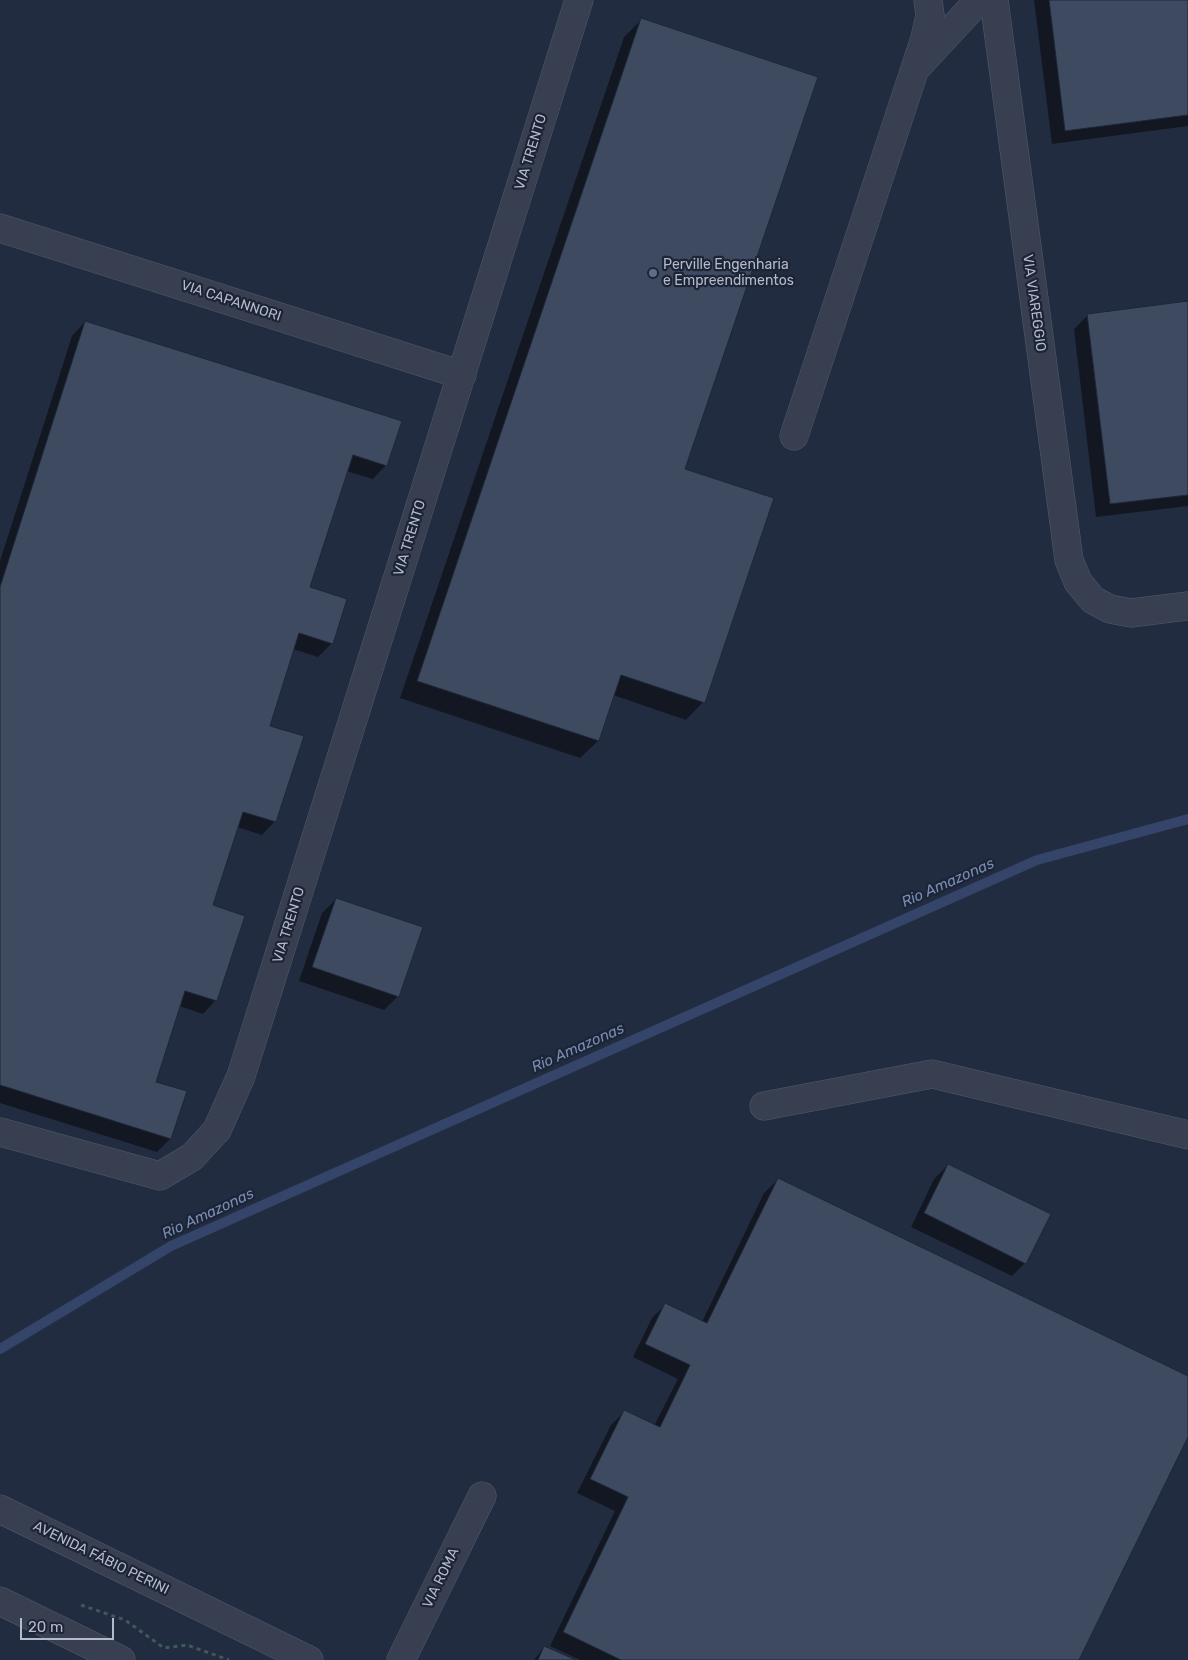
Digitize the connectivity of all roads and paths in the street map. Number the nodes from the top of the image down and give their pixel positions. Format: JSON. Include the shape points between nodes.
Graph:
{"nodes":[{"id":1,"x":579,"y":0,"type":"edge"},
{"id":2,"x":928,"y":0,"type":"edge"},
{"id":3,"x":979,"y":0,"type":"edge"},
{"id":4,"x":994,"y":0,"type":"edge"},
{"id":5,"x":914,"y":69,"type":"junction"},
{"id":6,"x":0,"y":228,"type":"edge"},
{"id":7,"x":462,"y":375,"type":"junction"},
{"id":8,"x":794,"y":436,"type":"dead end"},
{"id":9,"x":1188,"y":606,"type":"edge"},
{"id":10,"x":764,"y":1106,"type":"dead end"},
{"id":11,"x":0,"y":1132,"type":"edge"},
{"id":12,"x":1188,"y":1135,"type":"edge"},
{"id":13,"x":482,"y":1496,"type":"dead end"},
{"id":14,"x":0,"y":1509,"type":"edge"},
{"id":15,"x":0,"y":1601,"type":"edge"},
{"id":16,"x":81,"y":1605,"type":"dead end"},
{"id":17,"x":121,"y":1660,"type":"edge"},
{"id":18,"x":229,"y":1660,"type":"edge"},
{"id":19,"x":309,"y":1660,"type":"edge"},
{"id":20,"x":401,"y":1660,"type":"edge"}],
"edges":[{"from":1,"to":7,"type":"street","name":"VIA TRENTO"},
{"from":2,"to":5,"type":"street","via":[[927,30]]},
{"from":3,"to":5,"type":"street"},
{"from":4,"to":9,"type":"street","name":"VIA VIAREGGIO","via":[[1068,560],[1078,582],[1093,600],[1110,609],[1131,613]]},
{"from":5,"to":8,"type":"street"},
{"from":6,"to":7,"type":"street","name":"VIA CAPANNORI"},
{"from":7,"to":11,"type":"street","name":"VIA TRENTO","via":[[241,1076],[217,1130],[192,1157],[160,1176]]},
{"from":10,"to":12,"type":"street","via":[[932,1074]]},
{"from":13,"to":20,"type":"street","name":"VIA ROMA"},
{"from":14,"to":19,"type":"street","name":"AVENIDA FÁBIO PERINI"},
{"from":15,"to":17,"type":"street"},
{"from":16,"to":18,"type":"path","via":[[125,1620],[164,1648],[187,1646]]}]}
